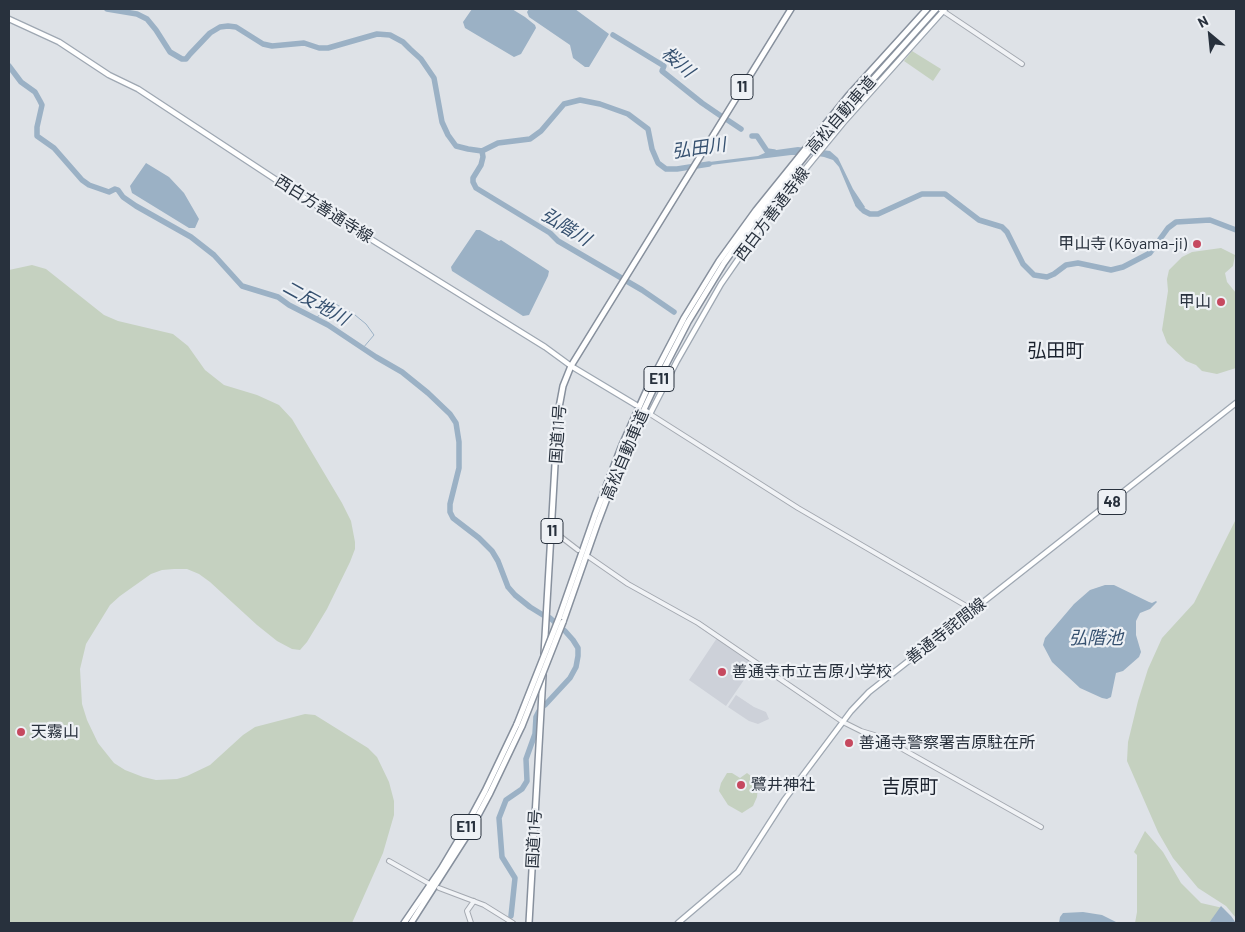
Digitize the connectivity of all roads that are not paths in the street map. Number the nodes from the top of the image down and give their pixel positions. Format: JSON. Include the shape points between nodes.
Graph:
{"nodes":[{"id":1,"x":791,"y":9,"type":"edge"},
{"id":2,"x":928,"y":9,"type":"edge"},
{"id":3,"x":936,"y":9,"type":"edge"},
{"id":4,"x":943,"y":10,"type":"edge"},
{"id":5,"x":9,"y":19,"type":"edge"},
{"id":6,"x":1022,"y":64,"type":"dead end"},
{"id":7,"x":811,"y":145,"type":"junction"},
{"id":8,"x":571,"y":366,"type":"junction"},
{"id":9,"x":1236,"y":403,"type":"edge"},
{"id":10,"x":636,"y":405,"type":"dead end"},
{"id":11,"x":648,"y":413,"type":"joint"},
{"id":12,"x":552,"y":530,"type":"junction"},
{"id":13,"x":578,"y":550,"type":"dead end"},
{"id":14,"x":589,"y":557,"type":"dead end"},
{"id":15,"x":972,"y":611,"type":"junction"},
{"id":16,"x":843,"y":722,"type":"junction"},
{"id":17,"x":519,"y":725,"type":"junction"},
{"id":18,"x":1041,"y":827,"type":"dead end"},
{"id":19,"x":389,"y":861,"type":"dead end"},
{"id":20,"x":428,"y":883,"type":"dead end"},
{"id":21,"x":439,"y":888,"type":"dead end"},
{"id":22,"x":474,"y":901,"type":"junction"},
{"id":23,"x":404,"y":923,"type":"edge"},
{"id":24,"x":411,"y":923,"type":"edge"},
{"id":25,"x":471,"y":923,"type":"edge"},
{"id":26,"x":514,"y":923,"type":"edge"},
{"id":27,"x":529,"y":923,"type":"edge"},
{"id":28,"x":678,"y":923,"type":"edge"}],
"edges":[{"from":1,"to":8,"type":"highway","name":"国道11号","number":"11"},
{"from":2,"to":7,"type":"highway","name":"高松自動車道","number":"E11","via":[[887,52]]},
{"from":3,"to":7,"type":"highway","name":"高松自動車道","number":"E11"},
{"from":4,"to":6,"type":"street"},
{"from":4,"to":11,"type":"main road","name":"西白方善通寺線","via":[[775,206],[720,284]]},
{"from":5,"to":8,"type":"main road","name":"西白方善通寺線","via":[[59,42],[109,75],[138,89]]},
{"from":7,"to":17,"type":"highway","name":"高松自動車道","number":"E11","bridge":true,"via":[[756,210],[719,261],[649,385],[601,497],[561,620]]},
{"from":8,"to":10,"type":"main road","name":"西白方善通寺線"},
{"from":8,"to":12,"type":"highway","name":"国道11号","number":"11","via":[[558,412]]},
{"from":9,"to":15,"type":"main road","name":"善通寺詫間線","number":"48"},
{"from":11,"to":15,"type":"street","via":[[798,508]]},
{"from":12,"to":13,"type":"street"},
{"from":12,"to":27,"type":"highway","name":"国道11号","number":"11"},
{"from":14,"to":16,"type":"street","via":[[628,584],[704,627]]},
{"from":15,"to":16,"type":"main road","name":"善通寺詫間線","number":"48","via":[[869,692]]},
{"from":16,"to":18,"type":"street","via":[[881,737]]},
{"from":16,"to":28,"type":"main road","name":"善通寺詫間線","number":"48","via":[[785,798],[738,872]]},
{"from":17,"to":23,"type":"highway","name":"高松自動車道","number":"E11","via":[[463,832]]},
{"from":17,"to":24,"type":"highway","name":"高松自動車道","number":"E11","via":[[490,793],[468,834]]},
{"from":19,"to":20,"type":"street"},
{"from":21,"to":22,"type":"street"},
{"from":22,"to":25,"type":"street","via":[[467,911]]},
{"from":22,"to":26,"type":"street"}]}
